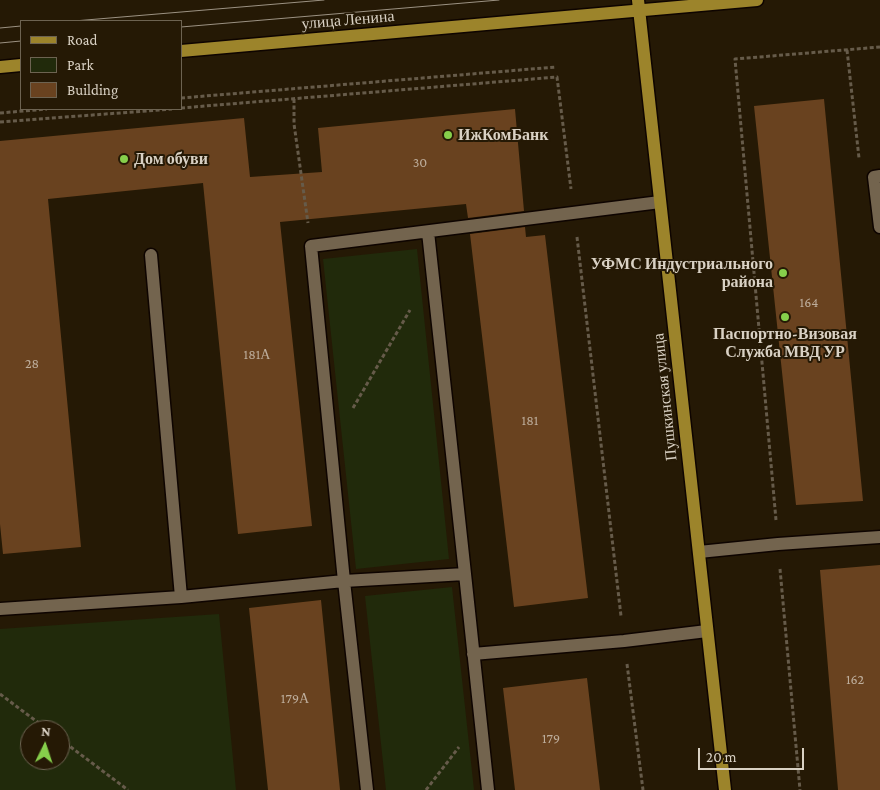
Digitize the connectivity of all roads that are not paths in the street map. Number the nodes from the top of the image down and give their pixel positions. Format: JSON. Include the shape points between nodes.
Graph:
{"nodes":[{"id":1,"x":757,"y":0,"type":"edge"},
{"id":2,"x":639,"y":6,"type":"edge"},
{"id":3,"x":182,"y":51,"type":"edge"},
{"id":4,"x":20,"y":65,"type":"edge"},
{"id":5,"x":0,"y":67,"type":"edge"},
{"id":6,"x":877,"y":176,"type":"edge"},
{"id":7,"x":660,"y":202,"type":"junction"},
{"id":8,"x":880,"y":227,"type":"edge"},
{"id":9,"x":428,"y":232,"type":"junction"},
{"id":10,"x":151,"y":254,"type":"dead end"},
{"id":11,"x":880,"y":537,"type":"edge"},
{"id":12,"x":699,"y":552,"type":"junction"},
{"id":13,"x":465,"y":574,"type":"junction"},
{"id":14,"x":344,"y":580,"type":"junction"},
{"id":15,"x":181,"y":597,"type":"junction"},
{"id":16,"x":0,"y":609,"type":"edge"},
{"id":17,"x":708,"y":631,"type":"junction"},
{"id":18,"x":473,"y":654,"type":"junction"},
{"id":19,"x":367,"y":790,"type":"edge"},
{"id":20,"x":488,"y":790,"type":"edge"},
{"id":21,"x":725,"y":790,"type":"edge"}],
"edges":[{"from":1,"to":2,"type":"main road","name":"улица Ленина"},
{"from":2,"to":3,"type":"main road","name":"улица Ленина"},
{"from":2,"to":7,"type":"main road","name":"Пушкинская улица"},
{"from":4,"to":5,"type":"main road"},
{"from":6,"to":8,"type":"lane"},
{"from":7,"to":9,"type":"lane"},
{"from":7,"to":12,"type":"main road","name":"Пушкинская улица"},
{"from":9,"to":13,"type":"lane"},
{"from":9,"to":14,"type":"lane","via":[[311,246]]},
{"from":10,"to":15,"type":"lane"},
{"from":11,"to":12,"type":"lane"},
{"from":12,"to":17,"type":"main road","name":"Пушкинская улица"},
{"from":13,"to":14,"type":"lane"},
{"from":13,"to":18,"type":"lane"},
{"from":14,"to":15,"type":"lane"},
{"from":14,"to":19,"type":"lane"},
{"from":15,"to":16,"type":"lane"},
{"from":17,"to":18,"type":"lane"},
{"from":17,"to":21,"type":"main road","name":"Пушкинская улица"},
{"from":18,"to":20,"type":"lane"}]}
